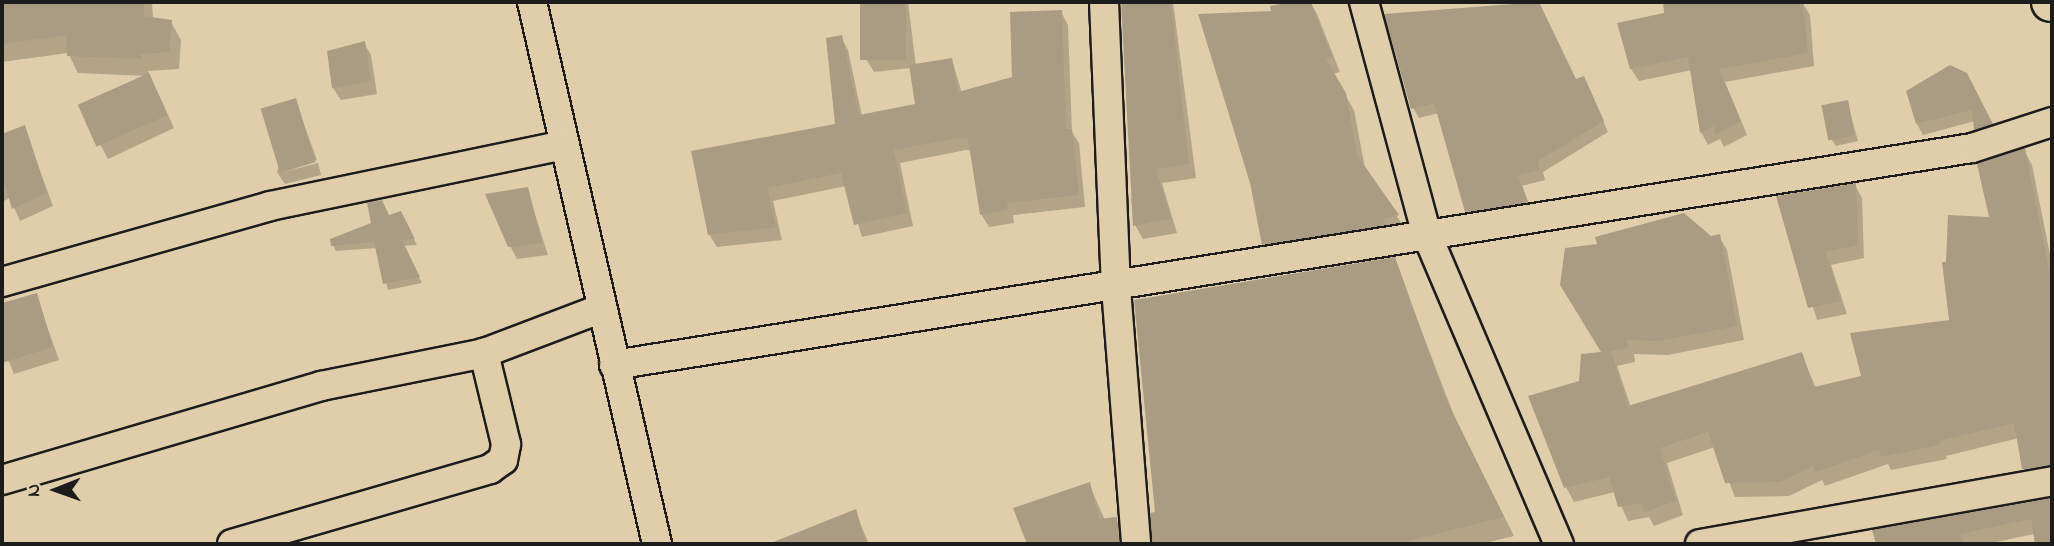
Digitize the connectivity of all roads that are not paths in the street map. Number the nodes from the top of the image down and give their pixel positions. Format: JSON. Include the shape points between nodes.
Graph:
{"nodes":[{"id":1,"x":532,"y":2,"type":"edge"},
{"id":2,"x":1104,"y":2,"type":"edge"},
{"id":3,"x":1364,"y":2,"type":"edge"},
{"id":4,"x":2052,"y":122,"type":"edge"},
{"id":5,"x":565,"y":145,"type":"junction"},
{"id":6,"x":1427,"y":235,"type":"junction"},
{"id":7,"x":2,"y":282,"type":"edge"},
{"id":8,"x":1116,"y":288,"type":"junction"},
{"id":9,"x":600,"y":309,"type":"junction"},
{"id":10,"x":484,"y":353,"type":"junction"},
{"id":11,"x":614,"y":365,"type":"junction"},
{"id":12,"x":2,"y":480,"type":"edge"},
{"id":13,"x":2052,"y":481,"type":"edge"},
{"id":14,"x":232,"y":544,"type":"edge"},
{"id":15,"x":657,"y":544,"type":"edge"},
{"id":16,"x":1136,"y":544,"type":"edge"},
{"id":17,"x":1559,"y":544,"type":"edge"},
{"id":18,"x":1700,"y":544,"type":"edge"}],
"edges":[{"from":1,"to":5,"type":"street"},
{"from":2,"to":8,"type":"street"},
{"from":3,"to":6,"type":"street"},
{"from":4,"to":6,"type":"street","via":[[1972,148]]},
{"from":5,"to":7,"type":"street","via":[[270,206]]},
{"from":5,"to":9,"type":"street"},
{"from":6,"to":8,"type":"street"},
{"from":6,"to":17,"type":"street"},
{"from":8,"to":11,"type":"street"},
{"from":8,"to":16,"type":"street"},
{"from":9,"to":10,"type":"street"},
{"from":9,"to":11,"type":"street"},
{"from":10,"to":12,"type":"street","via":[[321,386]]},
{"from":10,"to":14,"type":"street","via":[[506,444],[503,460],[489,469]]},
{"from":11,"to":15,"type":"street"},
{"from":13,"to":18,"type":"street"}]}
